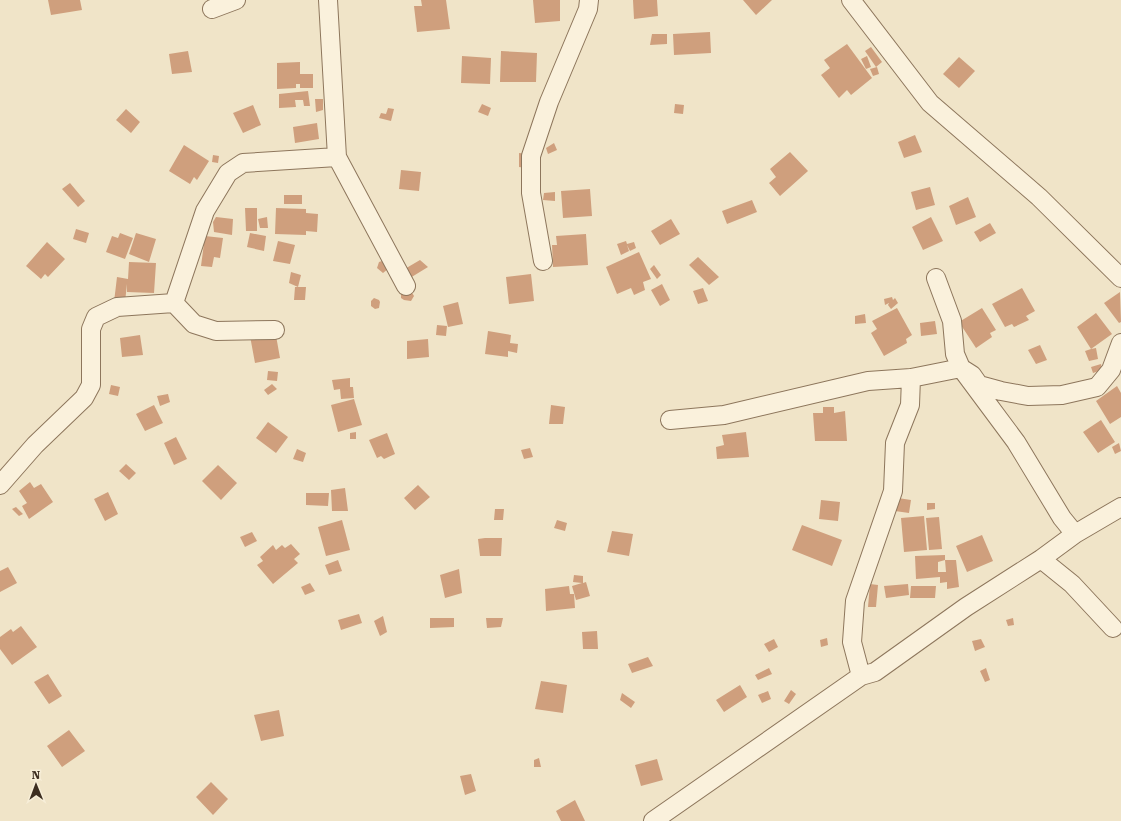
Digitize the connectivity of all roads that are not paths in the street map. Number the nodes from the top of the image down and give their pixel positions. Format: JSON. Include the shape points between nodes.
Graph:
{"nodes":[{"id":1,"x":236,"y":0,"type":"edge"},
{"id":2,"x":328,"y":0,"type":"edge"},
{"id":3,"x":589,"y":0,"type":"edge"},
{"id":4,"x":851,"y":0,"type":"edge"},
{"id":5,"x":212,"y":9,"type":"dead end"},
{"id":6,"x":337,"y":157,"type":"junction"},
{"id":7,"x":543,"y":261,"type":"dead end"},
{"id":8,"x":936,"y":278,"type":"dead end"},
{"id":9,"x":1121,"y":278,"type":"edge"},
{"id":10,"x":406,"y":286,"type":"dead end"},
{"id":11,"x":174,"y":303,"type":"junction"},
{"id":12,"x":275,"y":330,"type":"dead end"},
{"id":13,"x":1121,"y":343,"type":"edge"},
{"id":14,"x":960,"y":368,"type":"junction"},
{"id":15,"x":911,"y":378,"type":"junction"},
{"id":16,"x":670,"y":420,"type":"dead end"},
{"id":17,"x":0,"y":484,"type":"edge"},
{"id":18,"x":1121,"y":507,"type":"edge"},
{"id":19,"x":1075,"y":534,"type":"junction"},
{"id":20,"x":1042,"y":559,"type":"junction"},
{"id":21,"x":1113,"y":628,"type":"dead end"},
{"id":22,"x":861,"y":676,"type":"junction"},
{"id":23,"x":653,"y":821,"type":"edge"}],
"edges":[{"from":1,"to":5,"type":"street"},
{"from":2,"to":6,"type":"street"},
{"from":3,"to":7,"type":"street","via":[[588,9],[549,102],[531,156],[531,193]]},
{"from":4,"to":9,"type":"street","via":[[930,104],[1039,198]]},
{"from":6,"to":10,"type":"street"},
{"from":6,"to":11,"type":"street","via":[[243,163],[228,173],[205,211]]},
{"from":8,"to":14,"type":"street","via":[[952,321],[955,354]]},
{"from":11,"to":12,"type":"street","via":[[194,324],[216,331]]},
{"from":11,"to":17,"type":"street","via":[[117,307],[96,317],[91,329],[91,385],[84,398],[40,440]]},
{"from":13,"to":14,"type":"street","via":[[1111,370],[1097,387],[1062,395],[1028,396],[994,389],[979,385],[972,375]]},
{"from":14,"to":15,"type":"street"},
{"from":14,"to":19,"type":"street","via":[[1016,442],[1062,518]]},
{"from":15,"to":16,"type":"street","via":[[868,381],[724,415]]},
{"from":15,"to":22,"type":"street","via":[[910,405],[895,443],[893,491],[855,601],[852,642]]},
{"from":18,"to":19,"type":"street"},
{"from":19,"to":20,"type":"street"},
{"from":20,"to":21,"type":"street","via":[[1072,584]]},
{"from":20,"to":22,"type":"street","via":[[966,608],[875,672]]},
{"from":22,"to":23,"type":"street"}]}
